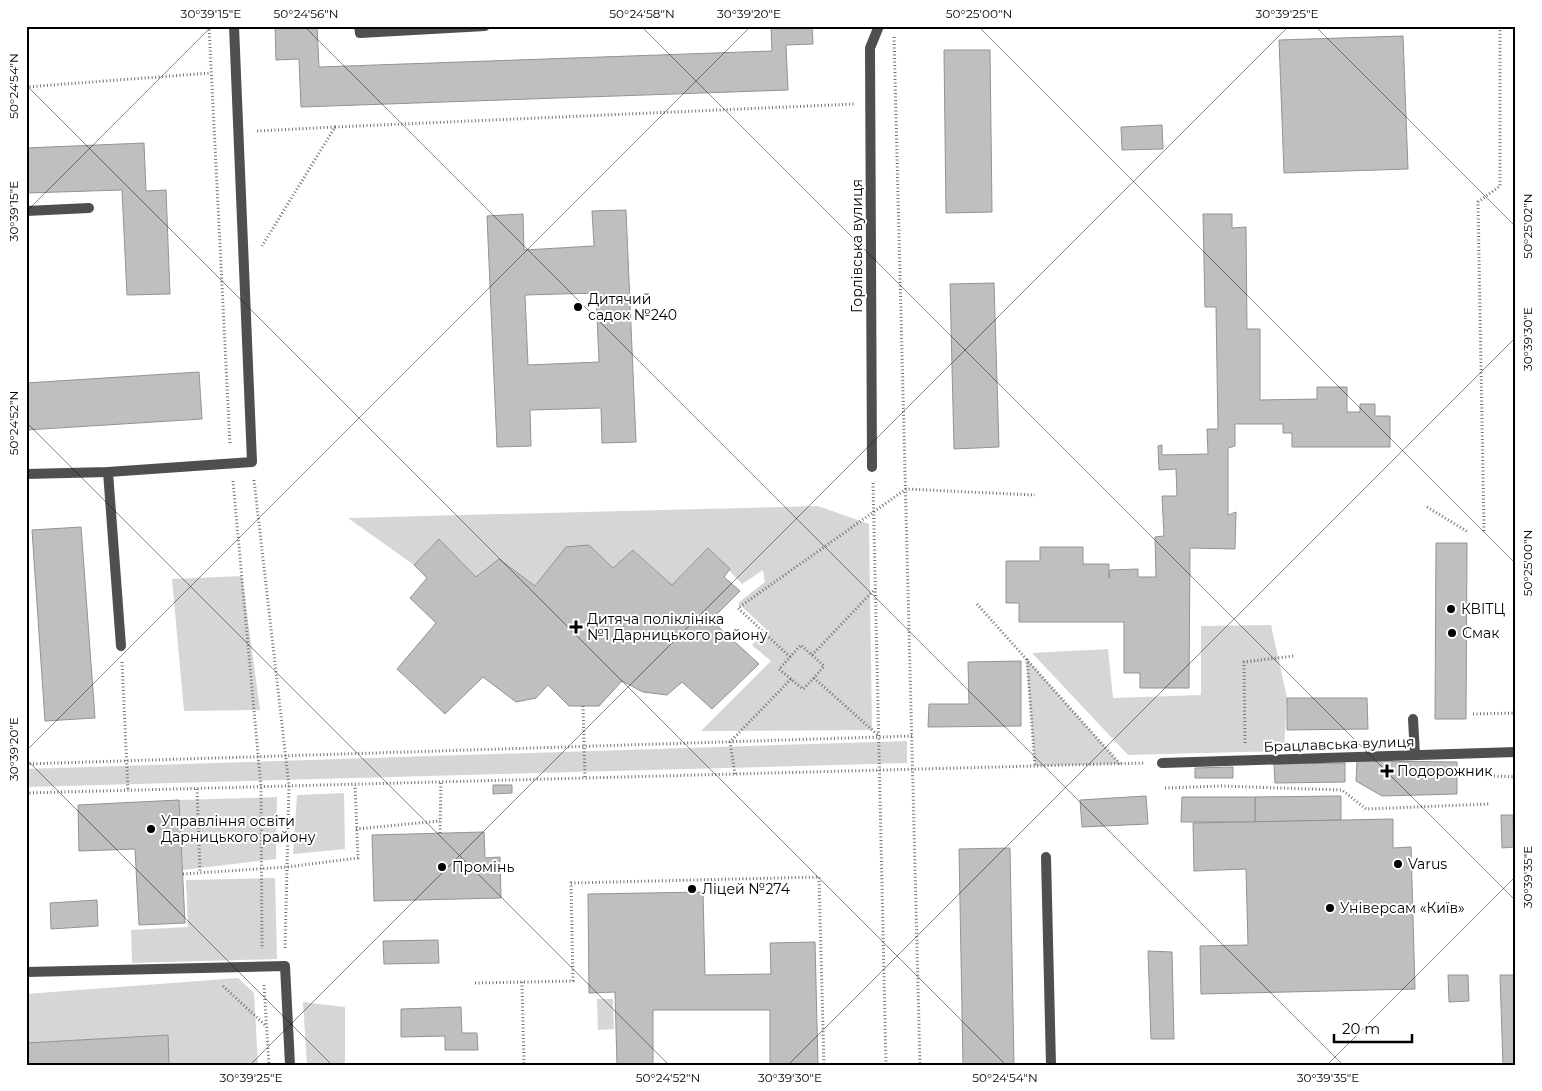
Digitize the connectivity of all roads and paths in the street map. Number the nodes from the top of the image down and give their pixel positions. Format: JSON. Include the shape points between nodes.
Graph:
{"nodes":[{"id":1,"x":234,"y":26,"type":"edge"},
{"id":2,"x":359,"y":26,"type":"edge"},
{"id":3,"x":484,"y":26,"type":"edge"},
{"id":4,"x":879,"y":26,"type":"edge"},
{"id":5,"x":1500,"y":26,"type":"edge"},
{"id":6,"x":896,"y":48,"type":"dead end"},
{"id":7,"x":211,"y":73,"type":"dead end"},
{"id":8,"x":26,"y":87,"type":"edge"},
{"id":9,"x":870,"y":103,"type":"junction"},
{"id":10,"x":335,"y":127,"type":"junction"},
{"id":11,"x":238,"y":131,"type":"junction"},
{"id":12,"x":89,"y":208,"type":"dead end"},
{"id":13,"x":26,"y":211,"type":"edge"},
{"id":14,"x":244,"y":274,"type":"junction"},
{"id":15,"x":252,"y":462,"type":"junction"},
{"id":16,"x":872,"y":467,"type":"joint"},
{"id":17,"x":108,"y":472,"type":"junction"},
{"id":18,"x":26,"y":474,"type":"edge"},
{"id":19,"x":906,"y":489,"type":"junction"},
{"id":20,"x":1035,"y":495,"type":"dead end"},
{"id":21,"x":1427,"y":507,"type":"dead end"},
{"id":22,"x":873,"y":513,"type":"junction"},
{"id":23,"x":1484,"y":531,"type":"dead end"},
{"id":24,"x":1468,"y":532,"type":"dead end"},
{"id":25,"x":875,"y":589,"type":"junction"},
{"id":26,"x":977,"y":604,"type":"dead end"},
{"id":27,"x":121,"y":646,"type":"joint"},
{"id":28,"x":812,"y":655,"type":"junction"},
{"id":29,"x":1294,"y":656,"type":"dead end"},
{"id":30,"x":790,"y":657,"type":"junction"},
{"id":31,"x":1026,"y":658,"type":"junction"},
{"id":32,"x":814,"y":678,"type":"junction"},
{"id":33,"x":791,"y":679,"type":"junction"},
{"id":34,"x":583,"y":706,"type":"dead end"},
{"id":35,"x":1516,"y":713,"type":"edge"},
{"id":36,"x":1473,"y":714,"type":"dead end"},
{"id":37,"x":1413,"y":719,"type":"dead end"},
{"id":38,"x":912,"y":736,"type":"junction"},
{"id":39,"x":879,"y":737,"type":"junction"},
{"id":40,"x":730,"y":742,"type":"junction"},
{"id":41,"x":584,"y":746,"type":"junction"},
{"id":42,"x":1516,"y":752,"type":"edge"},
{"id":43,"x":1415,"y":755,"type":"junction"},
{"id":44,"x":287,"y":756,"type":"junction"},
{"id":45,"x":1245,"y":760,"type":"junction"},
{"id":46,"x":128,"y":761,"type":"junction"},
{"id":47,"x":1162,"y":763,"type":"joint"},
{"id":48,"x":26,"y":764,"type":"edge"},
{"id":49,"x":1120,"y":764,"type":"junction"},
{"id":50,"x":1035,"y":766,"type":"junction"},
{"id":51,"x":880,"y":770,"type":"junction"},
{"id":52,"x":913,"y":770,"type":"junction"},
{"id":53,"x":735,"y":774,"type":"junction"},
{"id":54,"x":1473,"y":775,"type":"dead end"},
{"id":55,"x":1516,"y":777,"type":"edge"},
{"id":56,"x":585,"y":778,"type":"junction"},
{"id":57,"x":441,"y":782,"type":"junction"},
{"id":58,"x":355,"y":785,"type":"junction"},
{"id":59,"x":289,"y":786,"type":"junction"},
{"id":60,"x":1165,"y":788,"type":"dead end"},
{"id":61,"x":198,"y":789,"type":"junction"},
{"id":62,"x":128,"y":791,"type":"junction"},
{"id":63,"x":26,"y":793,"type":"edge"},
{"id":64,"x":1490,"y":804,"type":"dead end"},
{"id":65,"x":440,"y":821,"type":"junction"},
{"id":66,"x":356,"y":829,"type":"junction"},
{"id":67,"x":440,"y":833,"type":"dead end"},
{"id":68,"x":1046,"y":857,"type":"dead end"},
{"id":69,"x":287,"y":867,"type":"junction"},
{"id":70,"x":260,"y":869,"type":"junction"},
{"id":71,"x":200,"y":872,"type":"junction"},
{"id":72,"x":183,"y":874,"type":"dead end"},
{"id":73,"x":285,"y":966,"type":"junction"},
{"id":74,"x":263,"y":967,"type":"junction"},
{"id":75,"x":203,"y":968,"type":"junction"},
{"id":76,"x":26,"y":972,"type":"edge"},
{"id":77,"x":522,"y":982,"type":"junction"},
{"id":78,"x":475,"y":983,"type":"dead end"},
{"id":79,"x":267,"y":1026,"type":"junction"},
{"id":80,"x":269,"y":1065,"type":"edge"},
{"id":81,"x":290,"y":1065,"type":"edge"},
{"id":82,"x":524,"y":1065,"type":"edge"},
{"id":83,"x":824,"y":1065,"type":"edge"},
{"id":84,"x":886,"y":1065,"type":"edge"},
{"id":85,"x":920,"y":1065,"type":"edge"},
{"id":86,"x":1051,"y":1065,"type":"edge"}],
"edges":[{"from":1,"to":11,"type":"street"},
{"from":2,"to":3,"type":"street","via":[[360,33]]},
{"from":4,"to":9,"type":"street","name":"Горлівська вулиця","via":[[870,48]]},
{"from":5,"to":23,"type":"path","via":[[1500,186],[1478,202]]},
{"from":6,"to":19,"type":"path"},
{"from":7,"to":8,"type":"path"},
{"from":9,"to":10,"type":"path"},
{"from":9,"to":16,"type":"street","name":"Горлівська вулиця"},
{"from":10,"to":11,"type":"path"},
{"from":10,"to":14,"type":"path"},
{"from":11,"to":14,"type":"street"},
{"from":12,"to":13,"type":"street"},
{"from":14,"to":15,"type":"street"},
{"from":15,"to":17,"type":"street"},
{"from":15,"to":44,"type":"path"},
{"from":16,"to":22,"type":"path"},
{"from":17,"to":18,"type":"street"},
{"from":17,"to":27,"type":"street"},
{"from":19,"to":20,"type":"path"},
{"from":19,"to":22,"type":"path"},
{"from":19,"to":38,"type":"path"},
{"from":21,"to":24,"type":"path"},
{"from":22,"to":25,"type":"path"},
{"from":22,"to":30,"type":"path","via":[[738,608]]},
{"from":25,"to":28,"type":"path"},
{"from":25,"to":39,"type":"path"},
{"from":26,"to":31,"type":"path"},
{"from":27,"to":46,"type":"path"},
{"from":28,"to":30,"type":"path","via":[[801,645]]},
{"from":28,"to":32,"type":"path","via":[[824,666]]},
{"from":29,"to":45,"type":"path","via":[[1244,662]]},
{"from":30,"to":33,"type":"path","via":[[779,669]]},
{"from":31,"to":49,"type":"path"},
{"from":31,"to":50,"type":"path"},
{"from":32,"to":33,"type":"path","via":[[803,689]]},
{"from":32,"to":39,"type":"path"},
{"from":33,"to":40,"type":"path"},
{"from":34,"to":41,"type":"path"},
{"from":35,"to":36,"type":"path"},
{"from":37,"to":43,"type":"street"},
{"from":38,"to":39,"type":"path"},
{"from":38,"to":52,"type":"path"},
{"from":39,"to":40,"type":"path"},
{"from":39,"to":51,"type":"path"},
{"from":40,"to":41,"type":"path"},
{"from":40,"to":53,"type":"path"},
{"from":41,"to":44,"type":"path"},
{"from":41,"to":56,"type":"path"},
{"from":42,"to":43,"type":"street","name":"Брацлавська вулиця"},
{"from":43,"to":45,"type":"street","name":"Брацлавська вулиця"},
{"from":44,"to":46,"type":"path"},
{"from":44,"to":59,"type":"path"},
{"from":45,"to":47,"type":"street","name":"Брацлавська вулиця"},
{"from":46,"to":48,"type":"path"},
{"from":46,"to":62,"type":"path"},
{"from":47,"to":49,"type":"path"},
{"from":49,"to":50,"type":"path"},
{"from":50,"to":52,"type":"path"},
{"from":51,"to":52,"type":"path"},
{"from":51,"to":53,"type":"path"},
{"from":51,"to":84,"type":"path"},
{"from":52,"to":85,"type":"path"},
{"from":53,"to":56,"type":"path"},
{"from":54,"to":55,"type":"path"},
{"from":56,"to":57,"type":"path"},
{"from":57,"to":58,"type":"path"},
{"from":57,"to":65,"type":"path"},
{"from":58,"to":59,"type":"path"},
{"from":58,"to":66,"type":"path"},
{"from":59,"to":61,"type":"path"},
{"from":59,"to":69,"type":"path"},
{"from":60,"to":64,"type":"path","via":[[1222,786],[1342,790],[1366,809]]},
{"from":61,"to":62,"type":"path"},
{"from":61,"to":71,"type":"path"},
{"from":62,"to":63,"type":"path"},
{"from":65,"to":66,"type":"path"},
{"from":65,"to":67,"type":"path"},
{"from":66,"to":69,"type":"path","via":[[358,858]]},
{"from":68,"to":86,"type":"street"},
{"from":69,"to":70,"type":"path"},
{"from":69,"to":73,"type":"path"},
{"from":70,"to":71,"type":"path"},
{"from":70,"to":74,"type":"path"},
{"from":71,"to":72,"type":"path"},
{"from":73,"to":74,"type":"street"},
{"from":73,"to":81,"type":"street"},
{"from":74,"to":75,"type":"street"},
{"from":74,"to":79,"type":"path"},
{"from":75,"to":76,"type":"street"},
{"from":75,"to":79,"type":"path"},
{"from":77,"to":78,"type":"path"},
{"from":77,"to":82,"type":"path"},
{"from":77,"to":83,"type":"path","via":[[573,981],[571,883],[819,877]]},
{"from":79,"to":80,"type":"path"}]}
